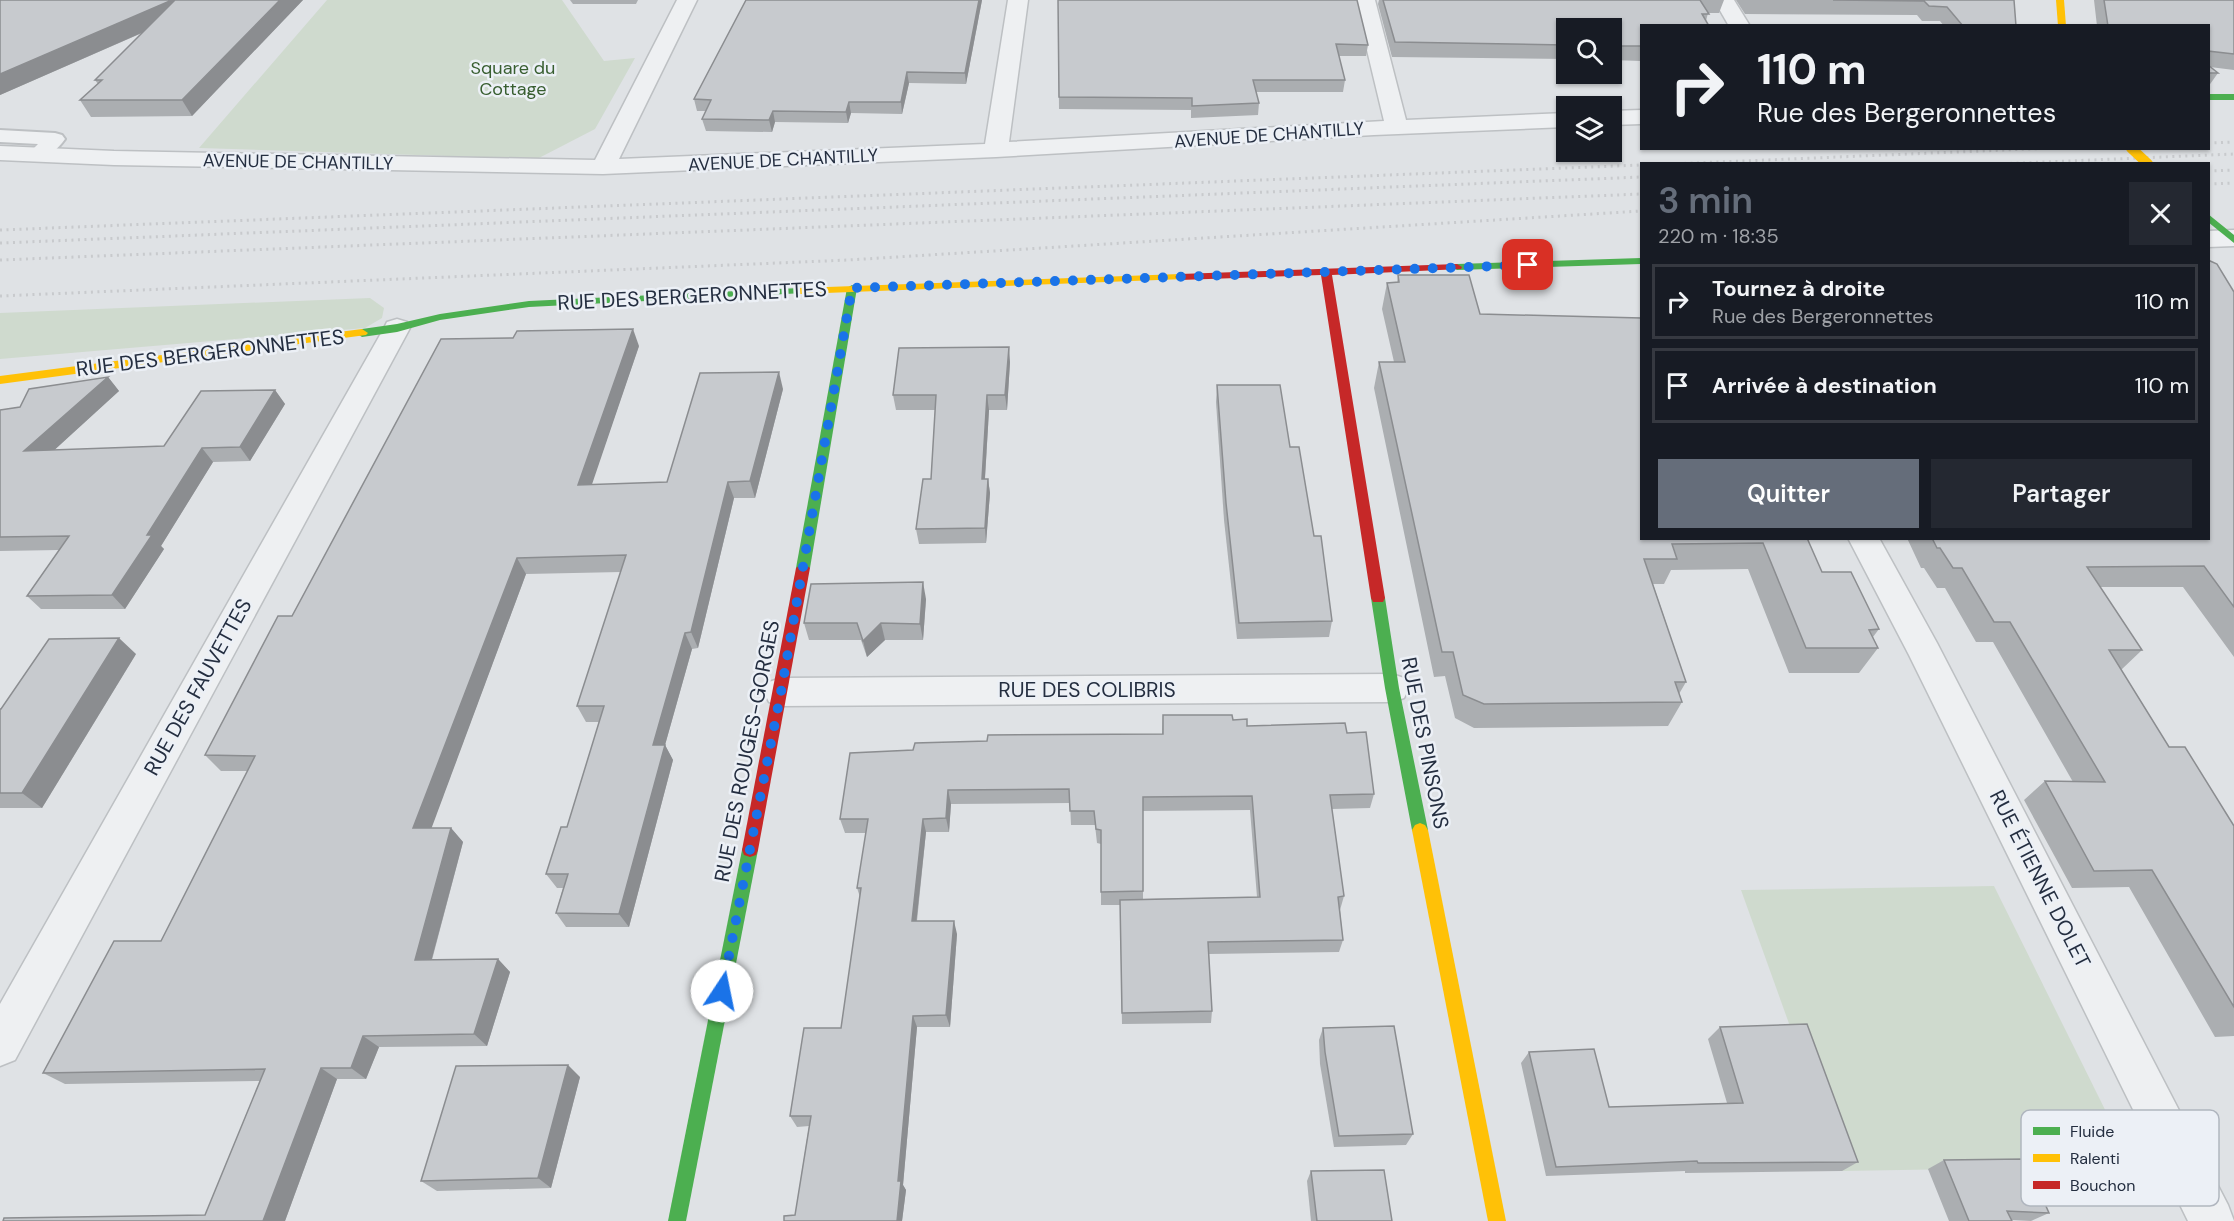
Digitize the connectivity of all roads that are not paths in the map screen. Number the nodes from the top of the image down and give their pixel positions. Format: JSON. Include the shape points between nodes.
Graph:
{"nodes":[{"id":1,"x":687,"y":0,"type":"edge"},
{"id":2,"x":1018,"y":0,"type":"edge"},
{"id":3,"x":1365,"y":0,"type":"edge"},
{"id":4,"x":1724,"y":0,"type":"edge"},
{"id":5,"x":2060,"y":0,"type":"edge"},
{"id":6,"x":1739,"y":24,"type":"edge"},
{"id":7,"x":2062,"y":24,"type":"edge"},
{"id":8,"x":2210,"y":97,"type":"edge"},
{"id":9,"x":2234,"y":97,"type":"edge"},
{"id":10,"x":1640,"y":117,"type":"edge"},
{"id":11,"x":1622,"y":118,"type":"edge"},
{"id":12,"x":1556,"y":120,"type":"edge"},
{"id":13,"x":1397,"y":127,"type":"junction"},
{"id":14,"x":0,"y":136,"type":"edge"},
{"id":15,"x":996,"y":150,"type":"junction"},
{"id":16,"x":2133,"y":150,"type":"edge"},
{"id":17,"x":0,"y":153,"type":"edge"},
{"id":18,"x":37,"y":155,"type":"junction"},
{"id":19,"x":2146,"y":162,"type":"edge"},
{"id":20,"x":603,"y":168,"type":"junction"},
{"id":21,"x":2210,"y":219,"type":"edge"},
{"id":22,"x":2227,"y":239,"type":"edge"},
{"id":23,"x":1640,"y":261,"type":"edge"},
{"id":24,"x":1326,"y":271,"type":"junction"},
{"id":25,"x":852,"y":288,"type":"junction"},
{"id":26,"x":397,"y":328,"type":"junction"},
{"id":27,"x":0,"y":380,"type":"edge"},
{"id":28,"x":1864,"y":540,"type":"edge"},
{"id":29,"x":1392,"y":688,"type":"junction"},
{"id":30,"x":781,"y":692,"type":"junction"},
{"id":31,"x":0,"y":1045,"type":"edge"},
{"id":32,"x":2156,"y":1110,"type":"edge"},
{"id":33,"x":2204,"y":1206,"type":"edge"},
{"id":34,"x":677,"y":1221,"type":"edge"},
{"id":35,"x":1497,"y":1221,"type":"edge"},
{"id":36,"x":2212,"y":1221,"type":"edge"}],
"edges":[{"from":1,"to":20,"type":"street"},
{"from":2,"to":15,"type":"street"},
{"from":3,"to":13,"type":"street"},
{"from":4,"to":6,"type":"street"},
{"from":5,"to":7,"type":"street"},
{"from":8,"to":9,"type":"street"},
{"from":10,"to":11,"type":"street"},
{"from":12,"to":13,"type":"street","name":"AVENUE DE CHANTILLY"},
{"from":13,"to":15,"type":"street","name":"AVENUE DE CHANTILLY"},
{"from":14,"to":18,"type":"lane","via":[[55,139]]},
{"from":15,"to":20,"type":"street","name":"AVENUE DE CHANTILLY"},
{"from":16,"to":19,"type":"street","bridge":true},
{"from":17,"to":18,"type":"street","name":"AVENUE DE CHANTILLY"},
{"from":18,"to":20,"type":"street","name":"AVENUE DE CHANTILLY"},
{"from":21,"to":22,"type":"street"},
{"from":23,"to":24,"type":"street","name":"RUE DES BERGERONNETTES"},
{"from":24,"to":25,"type":"street","name":"RUE DES BERGERONNETTES"},
{"from":24,"to":29,"type":"street","name":"RUE DES PINSONS"},
{"from":25,"to":26,"type":"street","name":"RUE DES BERGERONNETTES","via":[[529,304],[440,317]]},
{"from":25,"to":30,"type":"street","name":"RUE DES ROUGES-GORGES"},
{"from":26,"to":27,"type":"street","name":"RUE DES BERGERONNETTES"},
{"from":26,"to":31,"type":"street","name":"RUE DES FAUVETTES"},
{"from":28,"to":32,"type":"street","name":"RUE ÉTIENNE DOLET"},
{"from":29,"to":30,"type":"street","name":"RUE DES COLIBRIS"},
{"from":29,"to":35,"type":"street","name":"RUE DES PINSONS"},
{"from":30,"to":34,"type":"street","name":"RUE DES ROUGES-GORGES"},
{"from":33,"to":36,"type":"street","name":"RUE ÉTIENNE DOLET"}]}
